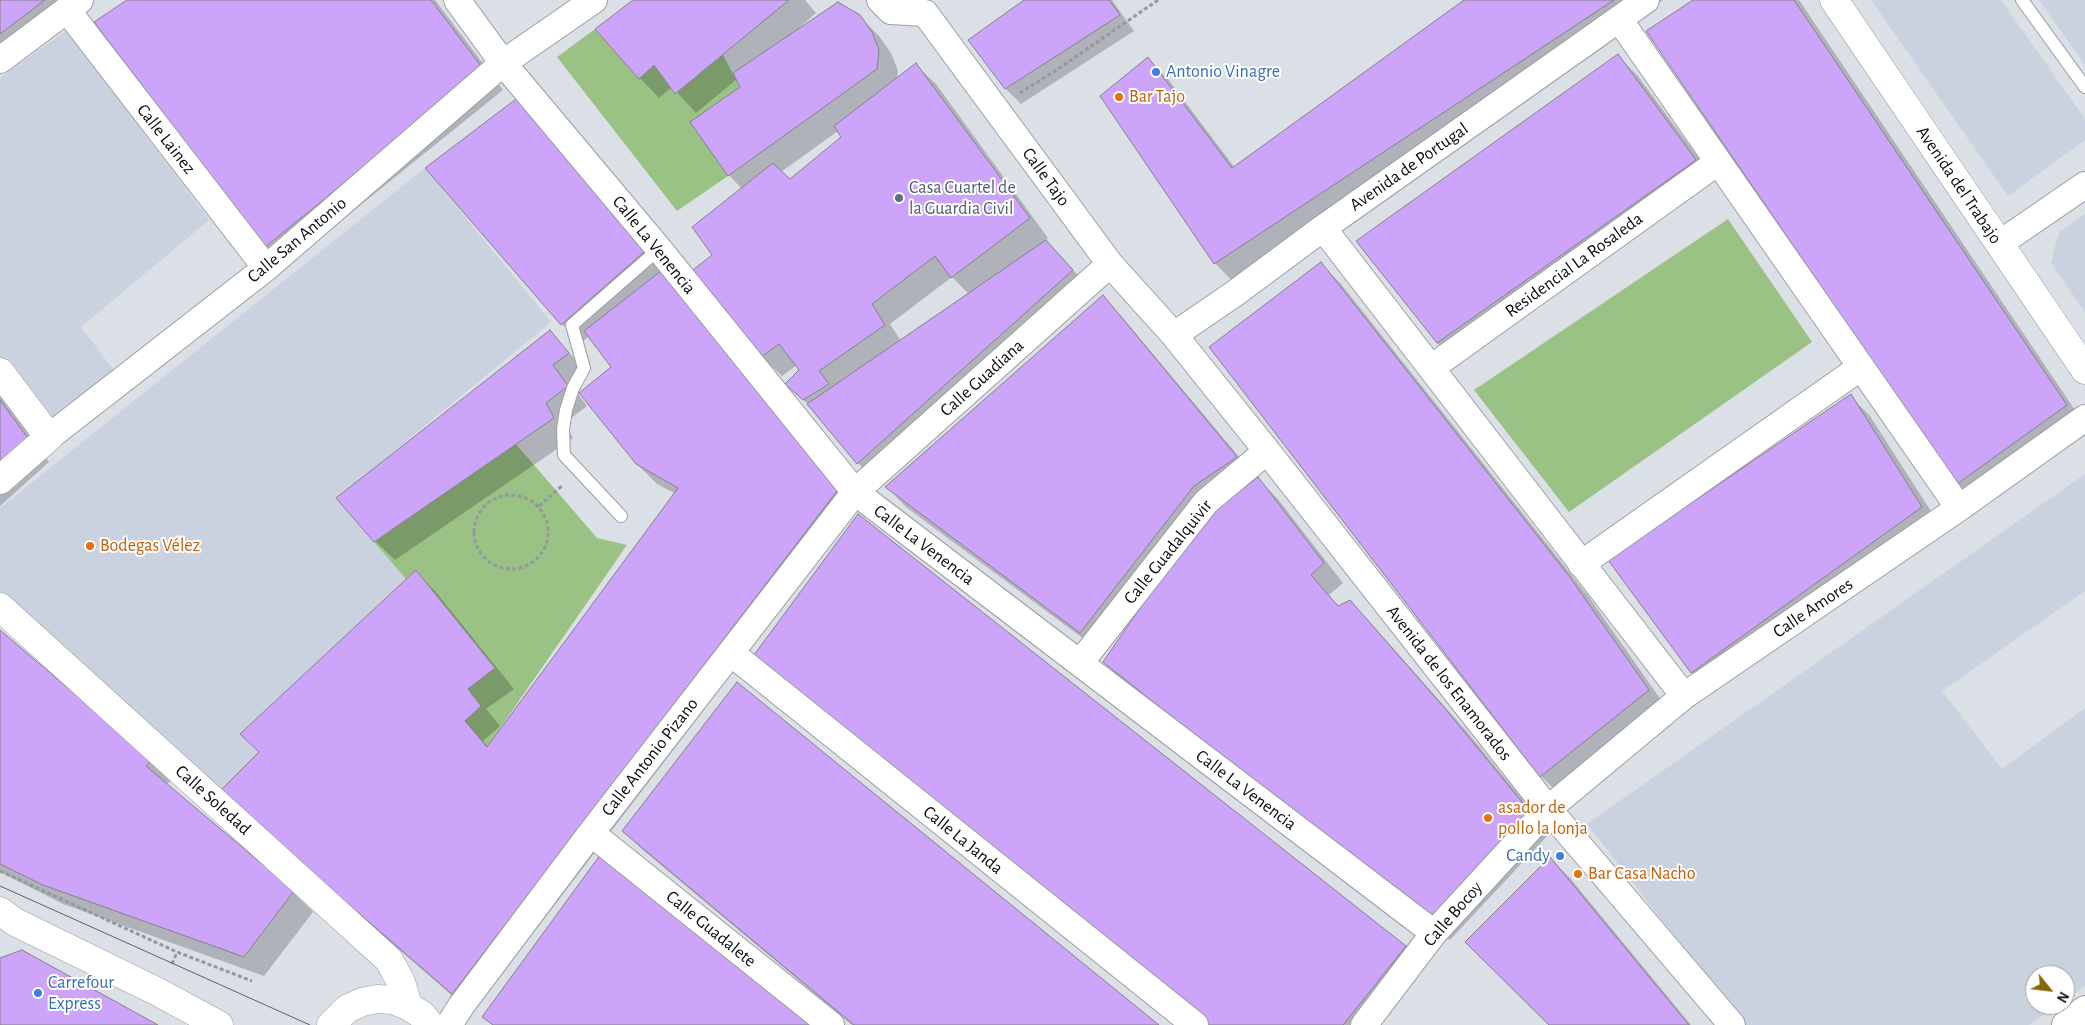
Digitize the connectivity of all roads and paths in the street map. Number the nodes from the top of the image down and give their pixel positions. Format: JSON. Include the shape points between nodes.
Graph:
{"nodes":[{"id":1,"x":457,"y":0,"type":"edge"},
{"id":2,"x":594,"y":0,"type":"edge"},
{"id":3,"x":880,"y":0,"type":"edge"},
{"id":4,"x":1158,"y":0,"type":"edge"},
{"id":5,"x":1646,"y":0,"type":"edge"},
{"id":6,"x":1834,"y":0,"type":"edge"},
{"id":7,"x":2022,"y":0,"type":"edge"},
{"id":8,"x":74,"y":5,"type":"edge"},
{"id":9,"x":934,"y":6,"type":"edge"},
{"id":10,"x":1619,"y":19,"type":"junction"},
{"id":11,"x":0,"y":60,"type":"edge"},
{"id":12,"x":503,"y":63,"type":"junction"},
{"id":13,"x":2085,"y":87,"type":"edge"},
{"id":14,"x":995,"y":108,"type":"junction"},
{"id":15,"x":1718,"y":162,"type":"junction"},
{"id":16,"x":2085,"y":185,"type":"edge"},
{"id":17,"x":1323,"y":228,"type":"junction"},
{"id":18,"x":1999,"y":244,"type":"junction"},
{"id":19,"x":658,"y":249,"type":"junction"},
{"id":20,"x":1110,"y":264,"type":"junction"},
{"id":21,"x":266,"y":268,"type":"junction"},
{"id":22,"x":1174,"y":335,"type":"junction"},
{"id":23,"x":1861,"y":367,"type":"junction"},
{"id":24,"x":1431,"y":368,"type":"junction"},
{"id":25,"x":2085,"y":370,"type":"edge"},
{"id":26,"x":0,"y":372,"type":"edge"},
{"id":27,"x":2085,"y":418,"type":"edge"},
{"id":28,"x":49,"y":437,"type":"junction"},
{"id":29,"x":1267,"y":450,"type":"junction"},
{"id":30,"x":580,"y":470,"type":"junction"},
{"id":31,"x":0,"y":480,"type":"edge"},
{"id":32,"x":855,"y":492,"type":"junction"},
{"id":33,"x":538,"y":506,"type":"junction"},
{"id":34,"x":1959,"y":508,"type":"junction"},
{"id":35,"x":621,"y":516,"type":"dead end"},
{"id":36,"x":1580,"y":564,"type":"junction"},
{"id":37,"x":0,"y":607,"type":"edge"},
{"id":38,"x":731,"y":654,"type":"junction"},
{"id":39,"x":1080,"y":664,"type":"junction"},
{"id":40,"x":1684,"y":696,"type":"junction"},
{"id":41,"x":1548,"y":809,"type":"junction"},
{"id":42,"x":591,"y":833,"type":"junction"},
{"id":43,"x":0,"y":871,"type":"edge"},
{"id":44,"x":5,"y":919,"type":"edge"},
{"id":45,"x":1434,"y":933,"type":"junction"},
{"id":46,"x":252,"y":981,"type":"dead end"},
{"id":47,"x":408,"y":1006,"type":"junction"},
{"id":48,"x":2085,"y":1009,"type":"edge"},
{"id":49,"x":219,"y":1025,"type":"edge"},
{"id":50,"x":331,"y":1025,"type":"edge"},
{"id":51,"x":430,"y":1025,"type":"edge"},
{"id":52,"x":449,"y":1025,"type":"edge"},
{"id":53,"x":831,"y":1025,"type":"edge"},
{"id":54,"x":1195,"y":1025,"type":"edge"},
{"id":55,"x":1364,"y":1025,"type":"edge"},
{"id":56,"x":1732,"y":1025,"type":"edge"},
{"id":57,"x":2065,"y":1025,"type":"edge"}],
"edges":[{"from":1,"to":12,"type":"street","name":"Calle La Venencia"},
{"from":2,"to":12,"type":"street","name":"Calle San Antonio"},
{"from":3,"to":9,"type":"street","via":[[891,11]]},
{"from":4,"to":14,"type":"path"},
{"from":5,"to":10,"type":"street","name":"Avenida de Portugal"},
{"from":6,"to":18,"type":"street","name":"Avenida del Trabajo"},
{"from":7,"to":13,"type":"lane"},
{"from":8,"to":11,"type":"street"},
{"from":8,"to":21,"type":"street","name":"Calle Lainez"},
{"from":9,"to":14,"type":"street","name":"Calle Tajo"},
{"from":10,"to":15,"type":"street"},
{"from":10,"to":17,"type":"street","name":"Avenida de Portugal"},
{"from":12,"to":19,"type":"street","name":"Calle La Venencia"},
{"from":12,"to":21,"type":"street","name":"Calle San Antonio"},
{"from":14,"to":20,"type":"street","name":"Calle Tajo"},
{"from":15,"to":23,"type":"street"},
{"from":15,"to":24,"type":"street","name":"Residencial La Rosaleda"},
{"from":16,"to":18,"type":"street"},
{"from":17,"to":22,"type":"street","name":"Avenida de Portugal"},
{"from":17,"to":24,"type":"street"},
{"from":18,"to":25,"type":"street","name":"Avenida del Trabajo"},
{"from":19,"to":30,"type":"lane","via":[[572,325],[584,368],[573,388],[562,429],[564,455]]},
{"from":19,"to":32,"type":"street","name":"Calle La Venencia"},
{"from":20,"to":22,"type":"street","name":"Calle Tajo"},
{"from":20,"to":32,"type":"street","name":"Calle Guadiana"},
{"from":21,"to":28,"type":"street","name":"Calle San Antonio"},
{"from":22,"to":29,"type":"street","name":"Avenida de los Enamorados"},
{"from":23,"to":34,"type":"street"},
{"from":23,"to":36,"type":"street"},
{"from":24,"to":36,"type":"street"},
{"from":26,"to":28,"type":"street"},
{"from":27,"to":34,"type":"street","name":"Calle Amores"},
{"from":28,"to":31,"type":"street","name":"Calle San Antonio"},
{"from":29,"to":39,"type":"street","name":"Calle Guadalquivir","via":[[1206,502]]},
{"from":29,"to":41,"type":"street","name":"Avenida de los Enamorados"},
{"from":30,"to":33,"type":"path"},
{"from":30,"to":35,"type":"lane"},
{"from":32,"to":38,"type":"street","name":"Calle Antonio Pizano"},
{"from":32,"to":39,"type":"street","name":"Calle La Venencia"},
{"from":33,"to":33,"type":"path","via":[[516,494],[491,500],[481,509],[474,534],[483,556],[506,569],[536,560],[548,537],[548,524]]},
{"from":34,"to":40,"type":"street","name":"Calle Amores"},
{"from":36,"to":40,"type":"street"},
{"from":37,"to":47,"type":"street","name":"Calle Soledad","via":[[390,960],[402,982]]},
{"from":38,"to":42,"type":"street","name":"Calle Antonio Pizano"},
{"from":38,"to":54,"type":"street","name":"Calle La Janda"},
{"from":39,"to":45,"type":"street","name":"Calle La Venencia"},
{"from":40,"to":41,"type":"street","name":"Calle Amores"},
{"from":41,"to":45,"type":"street","name":"Calle Bocoy"},
{"from":41,"to":56,"type":"street","name":"Avenida de los Enamorados"},
{"from":42,"to":52,"type":"street","name":"Calle Antonio Pizano"},
{"from":42,"to":53,"type":"street","name":"Calle Guadalete"},
{"from":43,"to":46,"type":"path","via":[[177,952]]},
{"from":44,"to":49,"type":"street"},
{"from":45,"to":55,"type":"street","name":"Calle Bocoy"},
{"from":47,"to":50,"type":"street","via":[[393,1000],[362,1002],[347,1009]]},
{"from":47,"to":51,"type":"street","via":[[422,1014]]},
{"from":48,"to":57,"type":"street"}]}
